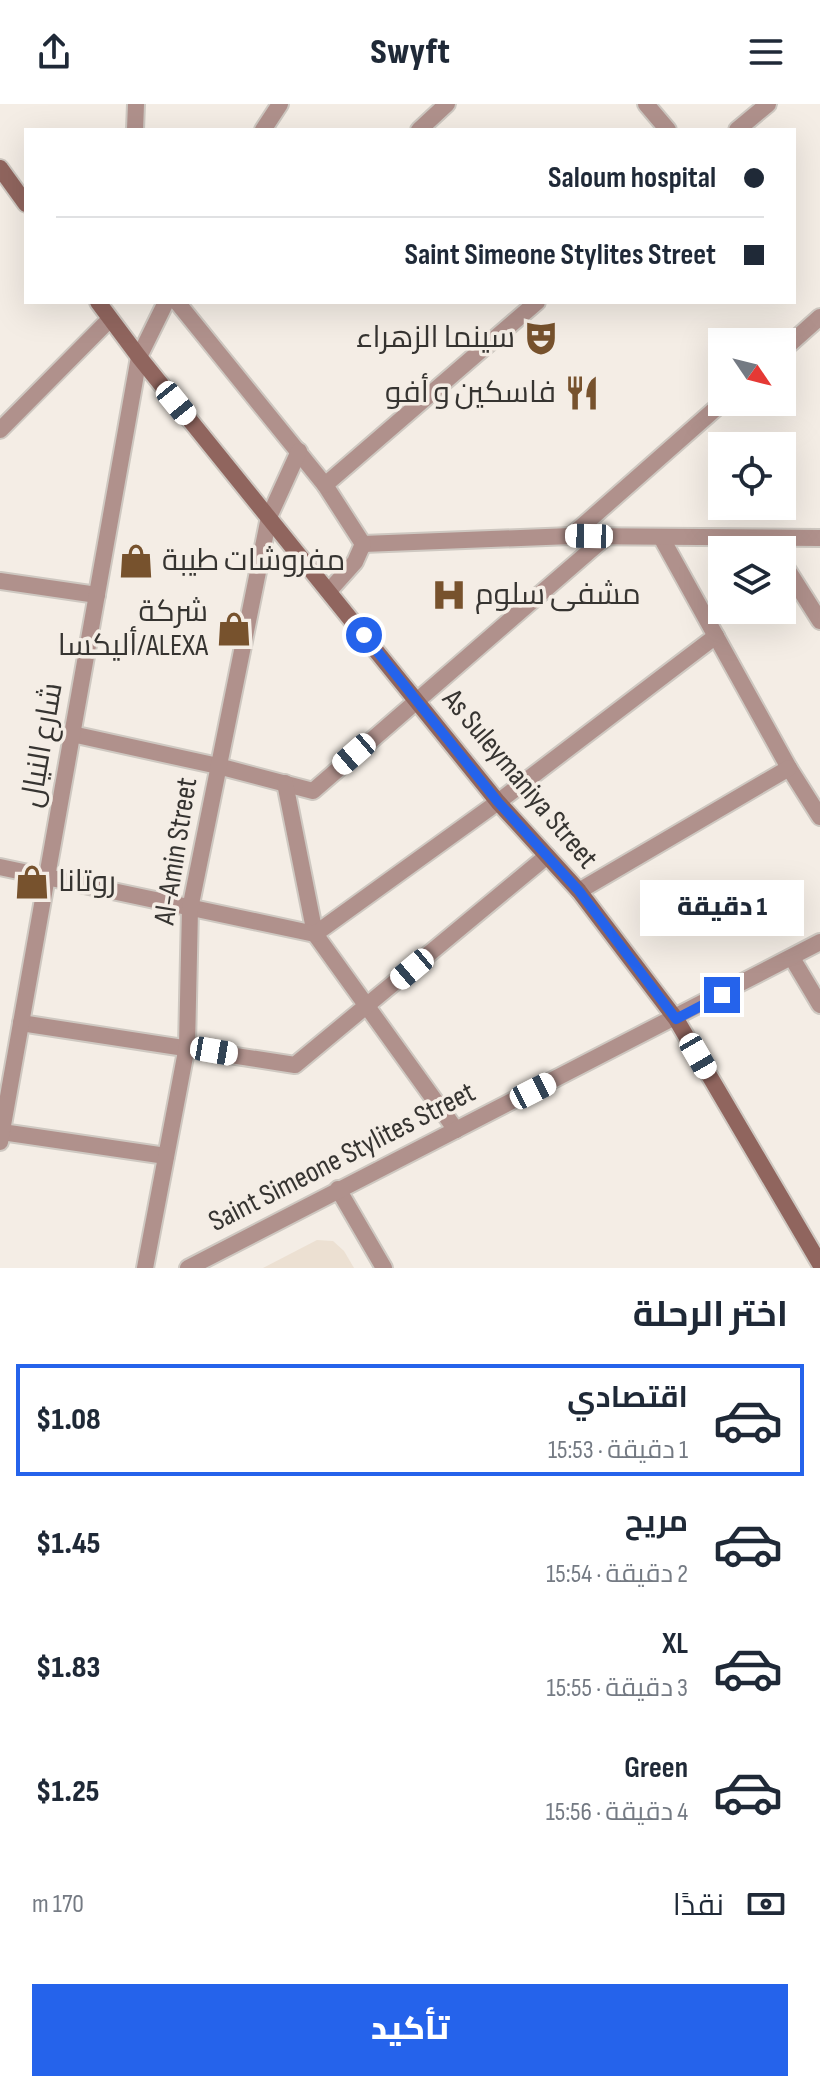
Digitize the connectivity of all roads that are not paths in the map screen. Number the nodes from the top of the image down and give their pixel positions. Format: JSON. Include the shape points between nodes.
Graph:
{"nodes":[{"id":1,"x":136,"y":104,"type":"edge"},
{"id":2,"x":280,"y":104,"type":"edge"},
{"id":3,"x":447,"y":104,"type":"edge"},
{"id":4,"x":646,"y":104,"type":"edge"},
{"id":5,"x":768,"y":104,"type":"edge"},
{"id":6,"x":135,"y":128,"type":"edge"},
{"id":7,"x":265,"y":128,"type":"edge"},
{"id":8,"x":421,"y":128,"type":"edge"},
{"id":9,"x":666,"y":128,"type":"edge"},
{"id":10,"x":739,"y":128,"type":"edge"},
{"id":11,"x":0,"y":168,"type":"edge"},
{"id":12,"x":24,"y":201,"type":"edge"},
{"id":13,"x":99,"y":304,"type":"edge"},
{"id":14,"x":165,"y":304,"type":"edge"},
{"id":15,"x":179,"y":304,"type":"edge"},
{"id":16,"x":535,"y":304,"type":"edge"},
{"id":17,"x":820,"y":317,"type":"edge"},
{"id":18,"x":110,"y":319,"type":"junction"},
{"id":19,"x":796,"y":338,"type":"edge"},
{"id":20,"x":139,"y":357,"type":"junction"},
{"id":21,"x":708,"y":415,"type":"edge"},
{"id":22,"x":0,"y":430,"type":"edge"},
{"id":23,"x":299,"y":451,"type":"junction"},
{"id":24,"x":325,"y":485,"type":"junction"},
{"id":25,"x":269,"y":517,"type":"junction"},
{"id":26,"x":571,"y":536,"type":"junction"},
{"id":27,"x":607,"y":536,"type":"junction"},
{"id":28,"x":661,"y":537,"type":"junction"},
{"id":29,"x":820,"y":538,"type":"edge"},
{"id":30,"x":708,"y":540,"type":"edge"},
{"id":31,"x":796,"y":541,"type":"edge"},
{"id":32,"x":363,"y":544,"type":"junction"},
{"id":33,"x":0,"y":581,"type":"edge"},
{"id":34,"x":796,"y":583,"type":"edge"},
{"id":35,"x":329,"y":591,"type":"junction"},
{"id":36,"x":97,"y":595,"type":"junction"},
{"id":37,"x":820,"y":621,"type":"edge"},
{"id":38,"x":716,"y":636,"type":"junction"},
{"id":39,"x":417,"y":700,"type":"junction"},
{"id":40,"x":72,"y":734,"type":"junction"},
{"id":41,"x":218,"y":766,"type":"junction"},
{"id":42,"x":789,"y":768,"type":"junction"},
{"id":43,"x":285,"y":783,"type":"junction"},
{"id":44,"x":498,"y":802,"type":"junction"},
{"id":45,"x":820,"y":817,"type":"edge"},
{"id":46,"x":547,"y":856,"type":"junction"},
{"id":47,"x":0,"y":867,"type":"edge"},
{"id":48,"x":47,"y":876,"type":"junction"},
{"id":49,"x":579,"y":891,"type":"junction"},
{"id":50,"x":190,"y":909,"type":"junction"},
{"id":51,"x":315,"y":934,"type":"junction"},
{"id":52,"x":820,"y":942,"type":"edge"},
{"id":53,"x":792,"y":958,"type":"junction"},
{"id":54,"x":820,"y":1005,"type":"edge"},
{"id":55,"x":367,"y":1007,"type":"junction"},
{"id":56,"x":676,"y":1019,"type":"junction"},
{"id":57,"x":21,"y":1023,"type":"junction"},
{"id":58,"x":187,"y":1046,"type":"junction"},
{"id":59,"x":456,"y":1130,"type":"junction"},
{"id":60,"x":1,"y":1137,"type":"edge"},
{"id":61,"x":166,"y":1156,"type":"junction"},
{"id":62,"x":338,"y":1189,"type":"junction"},
{"id":63,"x":820,"y":1264,"type":"edge"},
{"id":64,"x":145,"y":1268,"type":"edge"},
{"id":65,"x":188,"y":1268,"type":"edge"},
{"id":66,"x":384,"y":1268,"type":"edge"}],
"edges":[{"from":1,"to":6,"type":"street"},
{"from":2,"to":7,"type":"street"},
{"from":3,"to":8,"type":"street"},
{"from":4,"to":9,"type":"street"},
{"from":5,"to":10,"type":"street"},
{"from":11,"to":12,"type":"main road"},
{"from":13,"to":18,"type":"main road","name":"As Suleymaniya Street"},
{"from":14,"to":20,"type":"street","name":"شارع النيال"},
{"from":15,"to":23,"type":"street"},
{"from":16,"to":24,"type":"street"},
{"from":17,"to":19,"type":"street"},
{"from":18,"to":20,"type":"main road","name":"As Suleymaniya Street"},
{"from":18,"to":22,"type":"street"},
{"from":20,"to":25,"type":"main road","name":"As Suleymaniya Street"},
{"from":20,"to":36,"type":"street","name":"شارع النيال"},
{"from":21,"to":26,"type":"street"},
{"from":23,"to":24,"type":"street"},
{"from":23,"to":25,"type":"street","name":"Al-Amin Street"},
{"from":24,"to":32,"type":"street"},
{"from":25,"to":35,"type":"main road","name":"As Suleymaniya Street"},
{"from":25,"to":41,"type":"street","name":"Al-Amin Street"},
{"from":26,"to":27,"type":"street"},
{"from":26,"to":32,"type":"street"},
{"from":27,"to":28,"type":"street"},
{"from":27,"to":39,"type":"street"},
{"from":28,"to":30,"type":"street"},
{"from":28,"to":38,"type":"street"},
{"from":29,"to":31,"type":"street"},
{"from":32,"to":35,"type":"street","via":[[355,562]]},
{"from":33,"to":36,"type":"street"},
{"from":34,"to":37,"type":"street"},
{"from":35,"to":39,"type":"main road","name":"As Suleymaniya Street"},
{"from":36,"to":40,"type":"street","name":"شارع النيال"},
{"from":38,"to":42,"type":"street"},
{"from":38,"to":44,"type":"street"},
{"from":39,"to":43,"type":"street","via":[[313,791]]},
{"from":39,"to":44,"type":"main road","name":"As Suleymaniya Street"},
{"from":40,"to":41,"type":"street"},
{"from":40,"to":48,"type":"street","name":"شارع النيال"},
{"from":41,"to":43,"type":"street"},
{"from":41,"to":50,"type":"street","name":"Al-Amin Street"},
{"from":42,"to":45,"type":"street"},
{"from":42,"to":49,"type":"street"},
{"from":43,"to":51,"type":"street"},
{"from":44,"to":46,"type":"main road","name":"As Suleymaniya Street"},
{"from":44,"to":51,"type":"street"},
{"from":46,"to":49,"type":"main road","name":"As Suleymaniya Street"},
{"from":46,"to":55,"type":"street"},
{"from":47,"to":48,"type":"street"},
{"from":48,"to":50,"type":"street"},
{"from":48,"to":57,"type":"street","name":"شارع النيال"},
{"from":49,"to":56,"type":"main road","name":"As Suleymaniya Street"},
{"from":50,"to":51,"type":"street"},
{"from":50,"to":58,"type":"street","name":"Al-Amin Street"},
{"from":51,"to":55,"type":"street"},
{"from":52,"to":53,"type":"street","name":"Saint Simeone Stylites Street"},
{"from":53,"to":54,"type":"street"},
{"from":53,"to":56,"type":"street","name":"Saint Simeone Stylites Street"},
{"from":55,"to":58,"type":"street","via":[[295,1065]]},
{"from":55,"to":59,"type":"street"},
{"from":56,"to":59,"type":"street","name":"Saint Simeone Stylites Street"},
{"from":56,"to":63,"type":"main road","name":"As Suleymaniya Street"},
{"from":57,"to":58,"type":"street"},
{"from":57,"to":60,"type":"street","name":"شارع النيال"},
{"from":58,"to":61,"type":"street","name":"Al-Amin Street"},
{"from":59,"to":62,"type":"street","name":"Saint Simeone Stylites Street"},
{"from":60,"to":61,"type":"street"},
{"from":61,"to":64,"type":"street","name":"Al-Amin Street"},
{"from":62,"to":65,"type":"street","name":"Saint Simeone Stylites Street"},
{"from":62,"to":66,"type":"street"}]}
